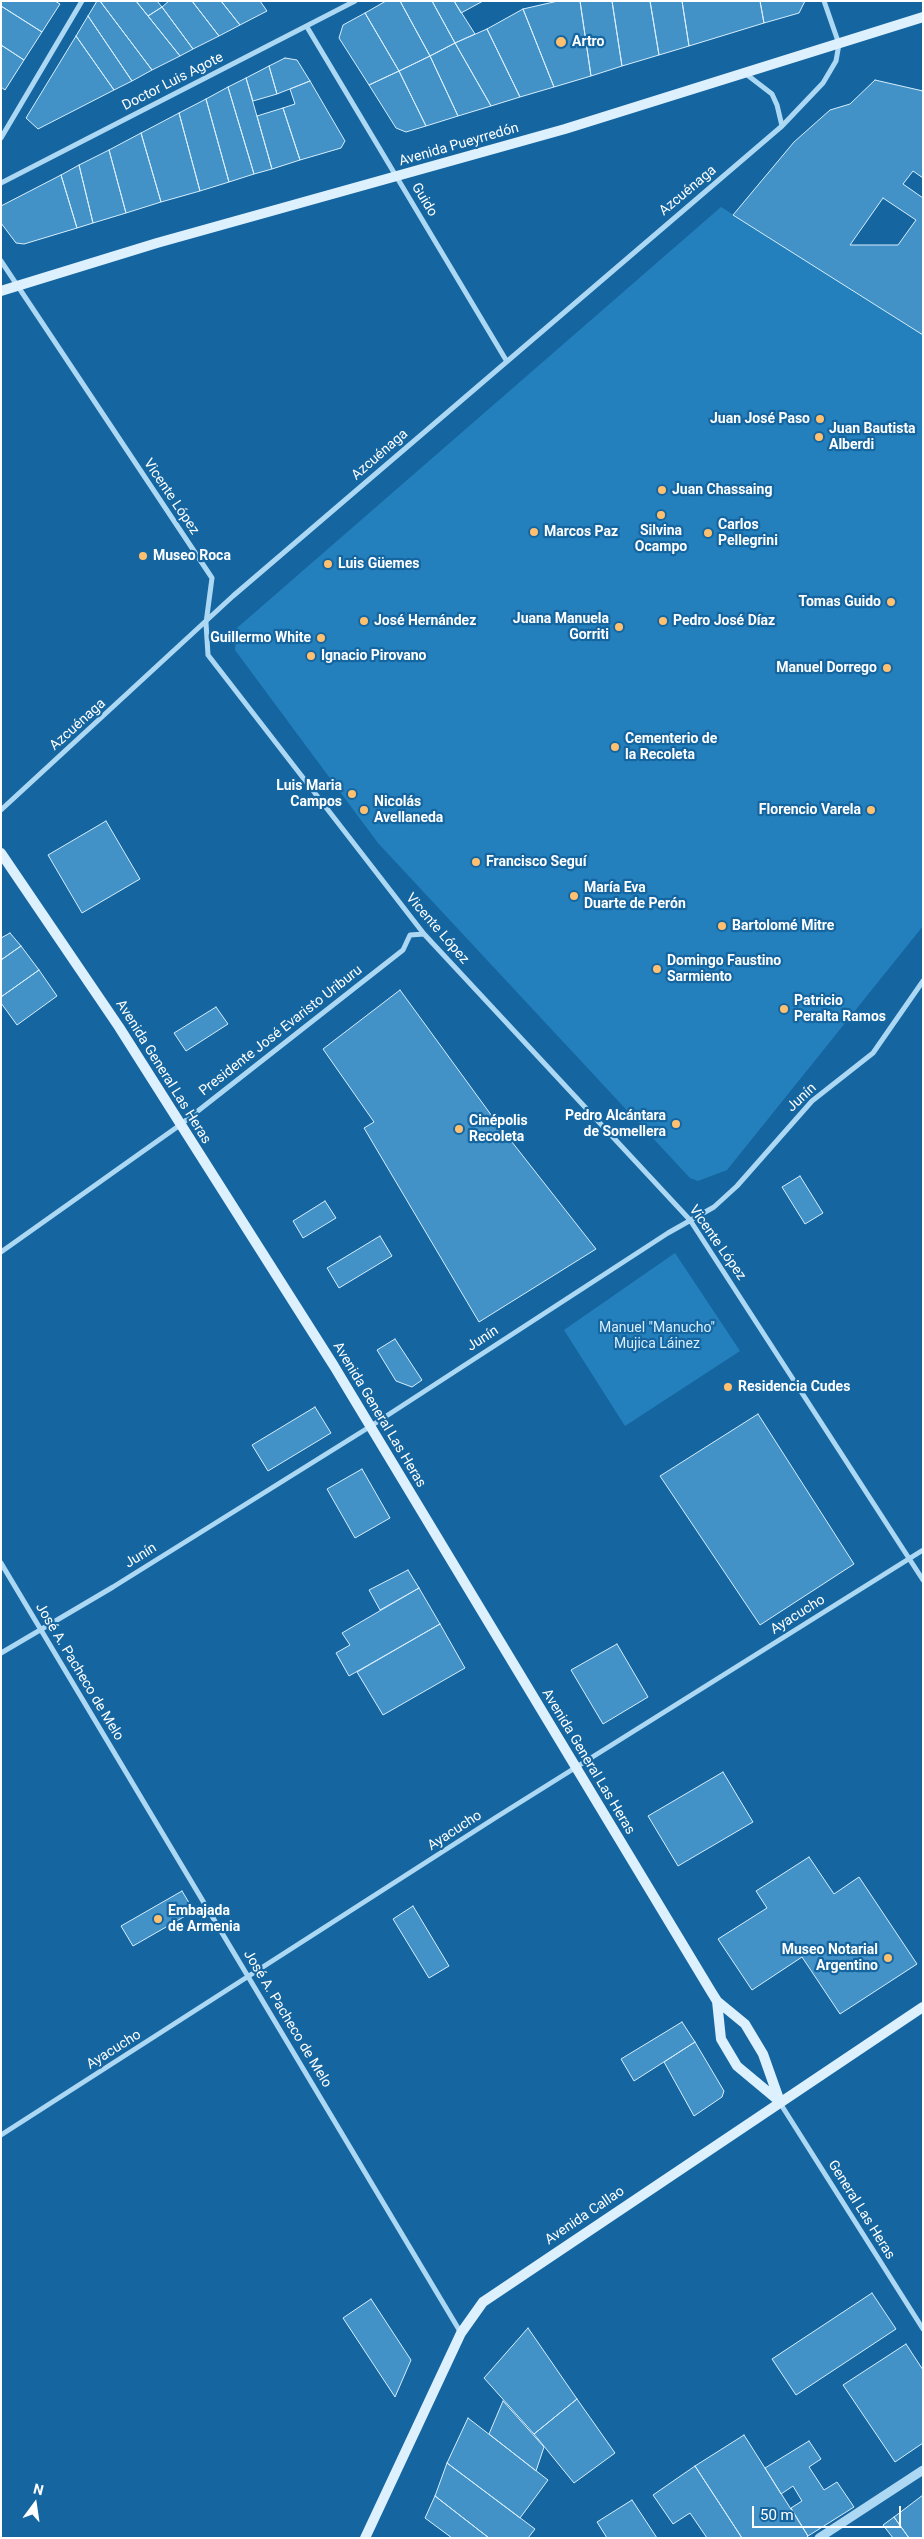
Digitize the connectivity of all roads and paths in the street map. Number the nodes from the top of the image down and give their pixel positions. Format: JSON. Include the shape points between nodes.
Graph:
{"nodes":[{"id":1,"x":82,"y":1,"type":"edge"},
{"id":2,"x":355,"y":1,"type":"edge"},
{"id":3,"x":824,"y":1,"type":"edge"},
{"id":4,"x":923,"y":18,"type":"edge"},
{"id":5,"x":307,"y":27,"type":"junction"},
{"id":6,"x":839,"y":44,"type":"junction"},
{"id":7,"x":745,"y":73,"type":"junction"},
{"id":8,"x":782,"y":126,"type":"junction"},
{"id":9,"x":1,"y":138,"type":"edge"},
{"id":10,"x":398,"y":177,"type":"junction"},
{"id":11,"x":1,"y":183,"type":"edge"},
{"id":12,"x":1,"y":261,"type":"edge"},
{"id":13,"x":17,"y":286,"type":"junction"},
{"id":14,"x":1,"y":291,"type":"edge"},
{"id":15,"x":506,"y":360,"type":"junction"},
{"id":16,"x":206,"y":624,"type":"junction"},
{"id":17,"x":1,"y":810,"type":"edge"},
{"id":18,"x":1,"y":853,"type":"edge"},
{"id":19,"x":424,"y":934,"type":"junction"},
{"id":20,"x":923,"y":981,"type":"edge"},
{"id":21,"x":180,"y":1125,"type":"junction"},
{"id":22,"x":690,"y":1220,"type":"junction"},
{"id":23,"x":1,"y":1252,"type":"edge"},
{"id":24,"x":371,"y":1426,"type":"junction"},
{"id":25,"x":923,"y":1550,"type":"edge"},
{"id":26,"x":910,"y":1558,"type":"junction"},
{"id":27,"x":1,"y":1563,"type":"edge"},
{"id":28,"x":923,"y":1580,"type":"edge"},
{"id":29,"x":40,"y":1630,"type":"junction"},
{"id":30,"x":1,"y":1653,"type":"edge"},
{"id":31,"x":576,"y":1767,"type":"junction"},
{"id":32,"x":249,"y":1978,"type":"junction"},
{"id":33,"x":717,"y":2001,"type":"junction"},
{"id":34,"x":923,"y":2007,"type":"edge"},
{"id":35,"x":780,"y":2102,"type":"junction"},
{"id":36,"x":1,"y":2135,"type":"edge"},
{"id":37,"x":923,"y":2329,"type":"edge"},
{"id":38,"x":462,"y":2333,"type":"junction"},
{"id":39,"x":923,"y":2470,"type":"edge"},
{"id":40,"x":365,"y":2538,"type":"edge"},
{"id":41,"x":819,"y":2538,"type":"edge"}],
"edges":[{"from":1,"to":9,"type":"street"},
{"from":2,"to":5,"type":"street","name":"Doctor Luis Agote"},
{"from":3,"to":6,"type":"street"},
{"from":4,"to":6,"type":"main road","name":"Avenida Pueyrredón"},
{"from":5,"to":10,"type":"street","name":"Guido"},
{"from":5,"to":11,"type":"street","name":"Doctor Luis Agote"},
{"from":6,"to":7,"type":"main road","name":"Avenida Pueyrredón"},
{"from":6,"to":8,"type":"street","name":"Azcuénaga","via":[[831,71]]},
{"from":7,"to":8,"type":"street","via":[[772,94]]},
{"from":7,"to":10,"type":"main road","name":"Avenida Pueyrredón"},
{"from":8,"to":15,"type":"street","name":"Azcuénaga"},
{"from":10,"to":13,"type":"main road","name":"Avenida Pueyrredón","via":[[157,243]]},
{"from":10,"to":15,"type":"street","name":"Guido"},
{"from":12,"to":13,"type":"street","name":"Vicente López"},
{"from":13,"to":14,"type":"main road","name":"Avenida Pueyrredón"},
{"from":13,"to":16,"type":"street","name":"Vicente López","via":[[212,578]]},
{"from":15,"to":16,"type":"street","name":"Azcuénaga","via":[[240,590]]},
{"from":16,"to":17,"type":"street","name":"Azcuénaga"},
{"from":16,"to":19,"type":"street","name":"Vicente López","via":[[208,654]]},
{"from":18,"to":21,"type":"main road","name":"Avenida General Las Heras","via":[[119,1027]]},
{"from":19,"to":21,"type":"street","name":"Presidente José Evaristo Uriburu","via":[[410,935],[403,950]]},
{"from":19,"to":22,"type":"street","name":"Vicente López"},
{"from":20,"to":22,"type":"street","name":"Junín","via":[[873,1054],[806,1108],[737,1186],[714,1207]]},
{"from":21,"to":23,"type":"street","name":"Presidente José Evaristo Uriburu"},
{"from":21,"to":24,"type":"main road","name":"Avenida General Las Heras"},
{"from":22,"to":24,"type":"street","name":"Junín"},
{"from":22,"to":26,"type":"street","name":"Vicente López"},
{"from":24,"to":29,"type":"street","name":"Junín"},
{"from":24,"to":31,"type":"main road","name":"Avenida General Las Heras"},
{"from":25,"to":26,"type":"street","name":"Ayacucho"},
{"from":26,"to":28,"type":"street","name":"Vicente López"},
{"from":26,"to":31,"type":"street","name":"Ayacucho"},
{"from":27,"to":29,"type":"street","name":"José A. Pacheco de Melo"},
{"from":29,"to":30,"type":"street","name":"Junín"},
{"from":29,"to":32,"type":"street","name":"José A. Pacheco de Melo"},
{"from":31,"to":32,"type":"street","name":"Ayacucho"},
{"from":31,"to":33,"type":"main road","name":"Avenida General Las Heras"},
{"from":32,"to":36,"type":"street","name":"Ayacucho"},
{"from":32,"to":38,"type":"street","name":"José A. Pacheco de Melo"},
{"from":33,"to":35,"type":"main road","name":"Avenida General Las Heras","via":[[745,2024],[763,2054]]},
{"from":33,"to":35,"type":"main road","name":"Avenida General Las Heras","via":[[721,2040],[737,2066]]},
{"from":34,"to":35,"type":"main road","name":"Avenida Callao"},
{"from":35,"to":37,"type":"street","name":"General Las Heras"},
{"from":35,"to":38,"type":"main road","name":"Avenida Callao","via":[[490,2296],[472,2315]]},
{"from":38,"to":40,"type":"main road","name":"Avenida Callao"},
{"from":39,"to":41,"type":"street"}]}
